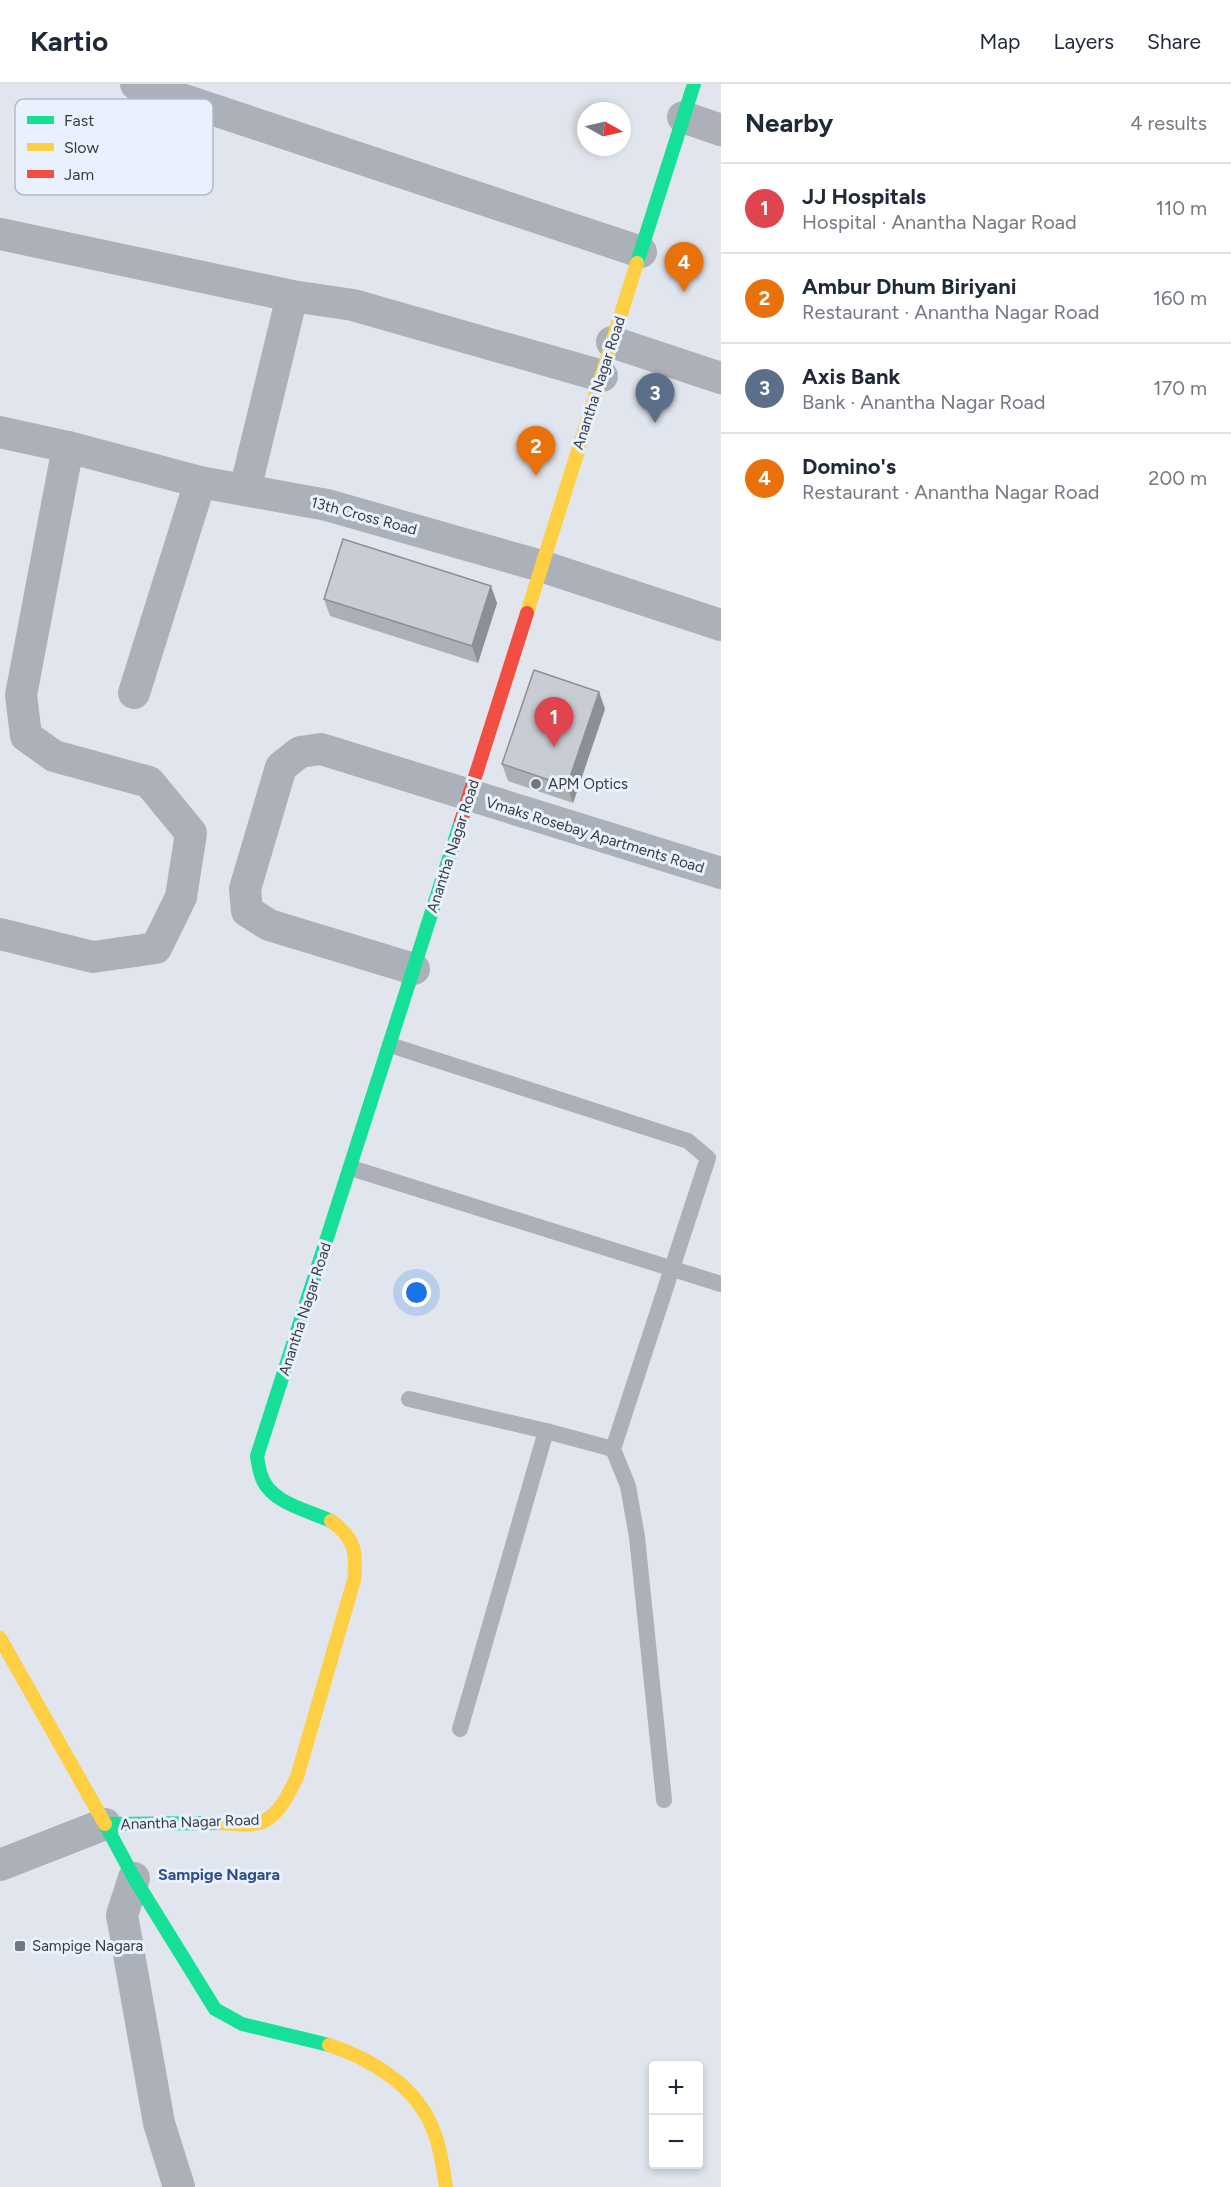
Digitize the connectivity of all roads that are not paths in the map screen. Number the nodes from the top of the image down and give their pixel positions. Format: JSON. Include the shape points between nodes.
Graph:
{"nodes":[{"id":1,"x":136,"y":84,"type":"edge"},
{"id":2,"x":690,"y":85,"type":"edge"},
{"id":3,"x":181,"y":99,"type":"edge"},
{"id":4,"x":213,"y":110,"type":"edge"},
{"id":5,"x":683,"y":117,"type":"junction"},
{"id":6,"x":721,"y":130,"type":"edge"},
{"id":7,"x":0,"y":234,"type":"edge"},
{"id":8,"x":640,"y":252,"type":"junction"},
{"id":9,"x":292,"y":296,"type":"junction"},
{"id":10,"x":612,"y":342,"type":"junction"},
{"id":11,"x":602,"y":376,"type":"junction"},
{"id":12,"x":721,"y":378,"type":"edge"},
{"id":13,"x":0,"y":432,"type":"edge"},
{"id":14,"x":68,"y":447,"type":"junction"},
{"id":15,"x":200,"y":482,"type":"junction"},
{"id":16,"x":245,"y":490,"type":"junction"},
{"id":17,"x":541,"y":566,"type":"junction"},
{"id":18,"x":721,"y":625,"type":"edge"},
{"id":19,"x":134,"y":693,"type":"dead end"},
{"id":20,"x":469,"y":796,"type":"junction"},
{"id":21,"x":721,"y":873,"type":"edge"},
{"id":22,"x":0,"y":934,"type":"edge"},
{"id":23,"x":414,"y":969,"type":"junction"},
{"id":24,"x":390,"y":1045,"type":"junction"},
{"id":25,"x":351,"y":1168,"type":"junction"},
{"id":26,"x":672,"y":1270,"type":"junction"},
{"id":27,"x":721,"y":1284,"type":"edge"},
{"id":28,"x":409,"y":1399,"type":"dead end"},
{"id":29,"x":546,"y":1431,"type":"junction"},
{"id":30,"x":613,"y":1449,"type":"junction"},
{"id":31,"x":0,"y":1638,"type":"edge"},
{"id":32,"x":460,"y":1729,"type":"dead end"},
{"id":33,"x":664,"y":1800,"type":"dead end"},
{"id":34,"x":105,"y":1824,"type":"junction"},
{"id":35,"x":0,"y":1865,"type":"edge"},
{"id":36,"x":134,"y":1878,"type":"junction"},
{"id":37,"x":179,"y":2187,"type":"edge"},
{"id":38,"x":446,"y":2187,"type":"edge"}],
"edges":[{"from":1,"to":3,"type":"street"},
{"from":2,"to":5,"type":"street","name":"Anantha Nagar Road"},
{"from":4,"to":8,"type":"street"},
{"from":5,"to":6,"type":"street"},
{"from":5,"to":8,"type":"street","name":"Anantha Nagar Road"},
{"from":7,"to":9,"type":"street"},
{"from":8,"to":10,"type":"street","name":"Anantha Nagar Road"},
{"from":9,"to":11,"type":"street","via":[[353,305]]},
{"from":9,"to":16,"type":"street"},
{"from":10,"to":11,"type":"street","name":"Anantha Nagar Road"},
{"from":10,"to":12,"type":"street"},
{"from":11,"to":17,"type":"street","name":"Anantha Nagar Road"},
{"from":13,"to":14,"type":"street","name":"13th Cross Road"},
{"from":14,"to":15,"type":"street","name":"13th Cross Road"},
{"from":14,"to":22,"type":"street","via":[[21,695],[26,736],[54,756],[149,782],[190,833],[181,897],[156,948],[93,957]]},
{"from":15,"to":16,"type":"street","name":"13th Cross Road"},
{"from":15,"to":19,"type":"street"},
{"from":16,"to":17,"type":"street","name":"13th Cross Road","via":[[327,505]]},
{"from":17,"to":18,"type":"street","name":"13th Cross Road"},
{"from":17,"to":20,"type":"street","name":"Anantha Nagar Road"},
{"from":20,"to":21,"type":"street","name":"Vmaks Rosebay Apartments Road"},
{"from":20,"to":23,"type":"street","name":"Anantha Nagar Road"},
{"from":20,"to":23,"type":"street","name":"Vmaks Rosebay Apartments Road","via":[[321,749],[300,752],[281,767],[245,889],[247,911],[269,925]]},
{"from":23,"to":24,"type":"street","name":"Anantha Nagar Road"},
{"from":24,"to":25,"type":"street","name":"Anantha Nagar Road"},
{"from":24,"to":26,"type":"lane","via":[[688,1141],[708,1158]]},
{"from":25,"to":26,"type":"lane"},
{"from":25,"to":34,"type":"street","name":"Anantha Nagar Road","via":[[257,1456],[258,1473],[267,1488],[279,1499],[335,1521],[354,1548],[356,1563],[297,1777],[282,1807],[260,1823]]},
{"from":26,"to":27,"type":"lane"},
{"from":26,"to":30,"type":"lane"},
{"from":28,"to":29,"type":"lane"},
{"from":29,"to":30,"type":"lane"},
{"from":29,"to":32,"type":"lane"},
{"from":30,"to":33,"type":"lane","via":[[628,1486],[637,1537]]},
{"from":31,"to":34,"type":"street"},
{"from":34,"to":35,"type":"street"},
{"from":34,"to":36,"type":"street","name":"Anantha Nagar Road"},
{"from":36,"to":37,"type":"street","via":[[122,1915],[159,2123]]},
{"from":36,"to":38,"type":"street","name":"Anantha Nagar Road","via":[[215,2009],[226,2019],[344,2049],[370,2062],[416,2100],[431,2124]]}]}
